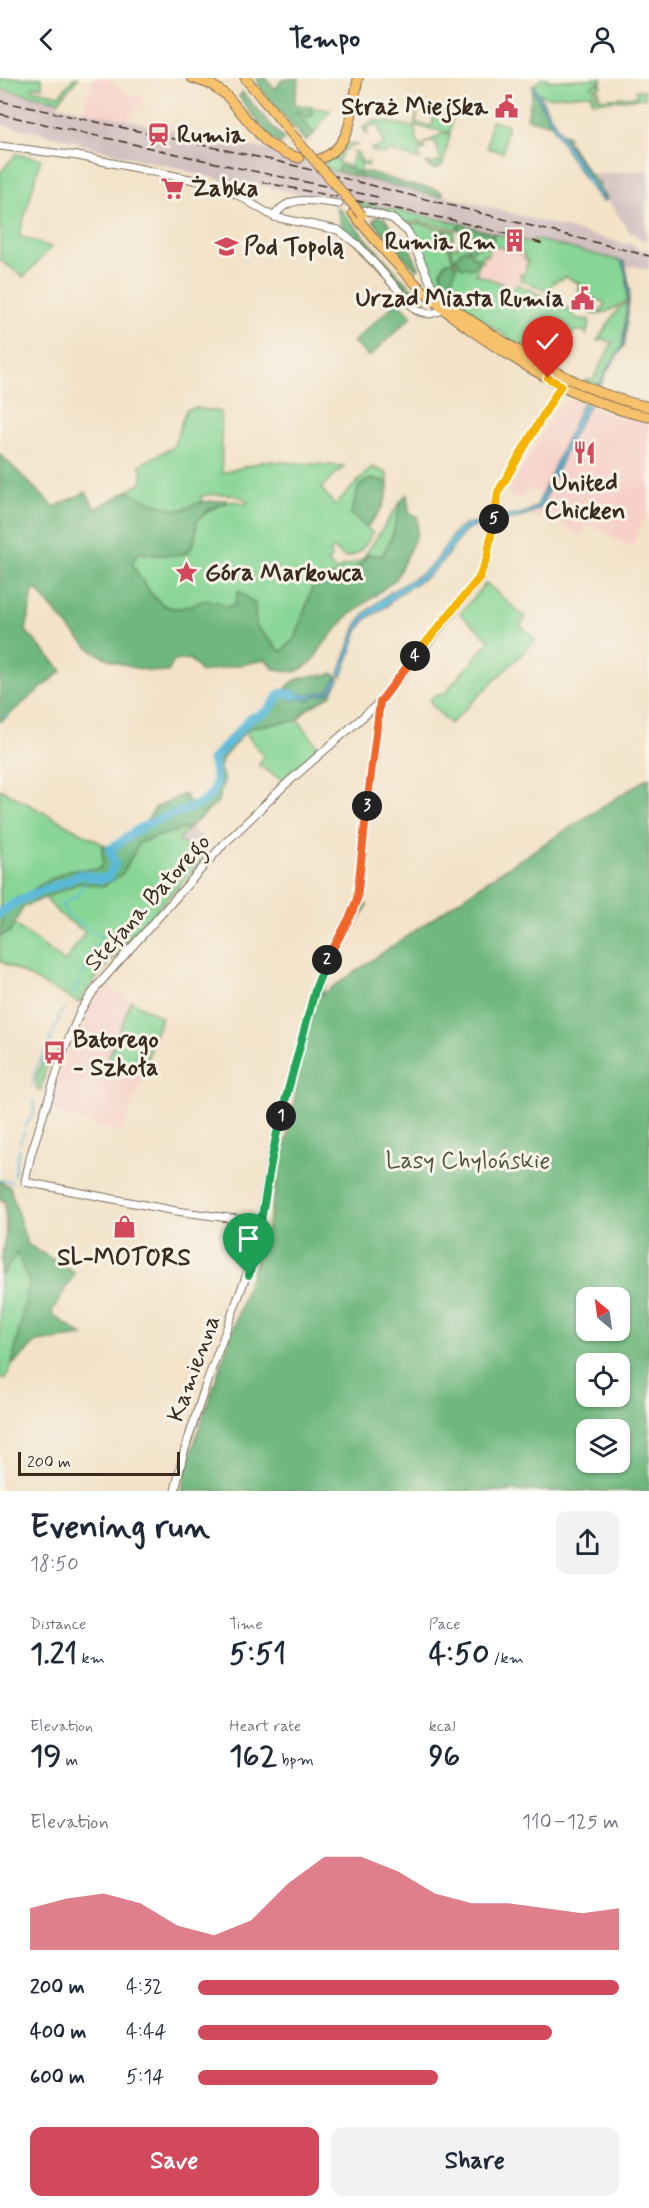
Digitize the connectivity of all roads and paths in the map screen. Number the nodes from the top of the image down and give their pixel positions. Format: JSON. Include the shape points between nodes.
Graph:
{"nodes":[{"id":1,"x":192,"y":78,"type":"edge"},
{"id":2,"x":237,"y":78,"type":"edge"},
{"id":3,"x":245,"y":78,"type":"edge"},
{"id":4,"x":358,"y":78,"type":"edge"},
{"id":5,"x":298,"y":144,"type":"junction"},
{"id":6,"x":0,"y":146,"type":"edge"},
{"id":7,"x":299,"y":158,"type":"dead end"},
{"id":8,"x":320,"y":159,"type":"dead end"},
{"id":9,"x":339,"y":204,"type":"dead end"},
{"id":10,"x":360,"y":213,"type":"junction"},
{"id":11,"x":274,"y":217,"type":"junction"},
{"id":12,"x":435,"y":293,"type":"junction"},
{"id":13,"x":444,"y":310,"type":"junction"},
{"id":14,"x":564,"y":381,"type":"junction"},
{"id":15,"x":649,"y":407,"type":"edge"},
{"id":16,"x":649,"y":417,"type":"edge"},
{"id":17,"x":380,"y":702,"type":"junction"},
{"id":18,"x":259,"y":1222,"type":"junction"},
{"id":19,"x":175,"y":1491,"type":"edge"}],
"edges":[{"from":1,"to":7,"type":"main road","via":[[225,95],[266,142]]},
{"from":2,"to":5,"type":"main road"},
{"from":3,"to":5,"type":"main road"},
{"from":4,"to":8,"type":"main road","via":[[346,137],[337,149]]},
{"from":5,"to":10,"type":"main road","bridge":true},
{"from":6,"to":11,"type":"street","via":[[78,156],[209,183]]},
{"from":9,"to":11,"type":"street","via":[[299,200],[285,204]]},
{"from":10,"to":12,"type":"main road"},
{"from":10,"to":12,"type":"street","via":[[393,219],[408,232]]},
{"from":10,"to":13,"type":"main road","via":[[408,276]]},
{"from":11,"to":13,"type":"street","via":[[322,225],[345,234],[417,310],[430,314]]},
{"from":12,"to":14,"type":"main road","via":[[473,324]]},
{"from":13,"to":14,"type":"main road","via":[[490,344]]},
{"from":14,"to":15,"type":"main road"},
{"from":14,"to":16,"type":"main road","via":[[606,406]]},
{"from":14,"to":17,"type":"street","name":"Stefana Batorego","via":[[498,492],[487,558],[479,578]]},
{"from":17,"to":18,"type":"street","name":"Kamienna","via":[[357,899],[316,987],[272,1151]]},
{"from":17,"to":18,"type":"street","name":"Stefana Batorego","via":[[286,784],[221,848],[88,998],[59,1064],[31,1154],[25,1182]]},
{"from":18,"to":19,"type":"street","name":"Kamienna","via":[[249,1275],[206,1384]]}]}
